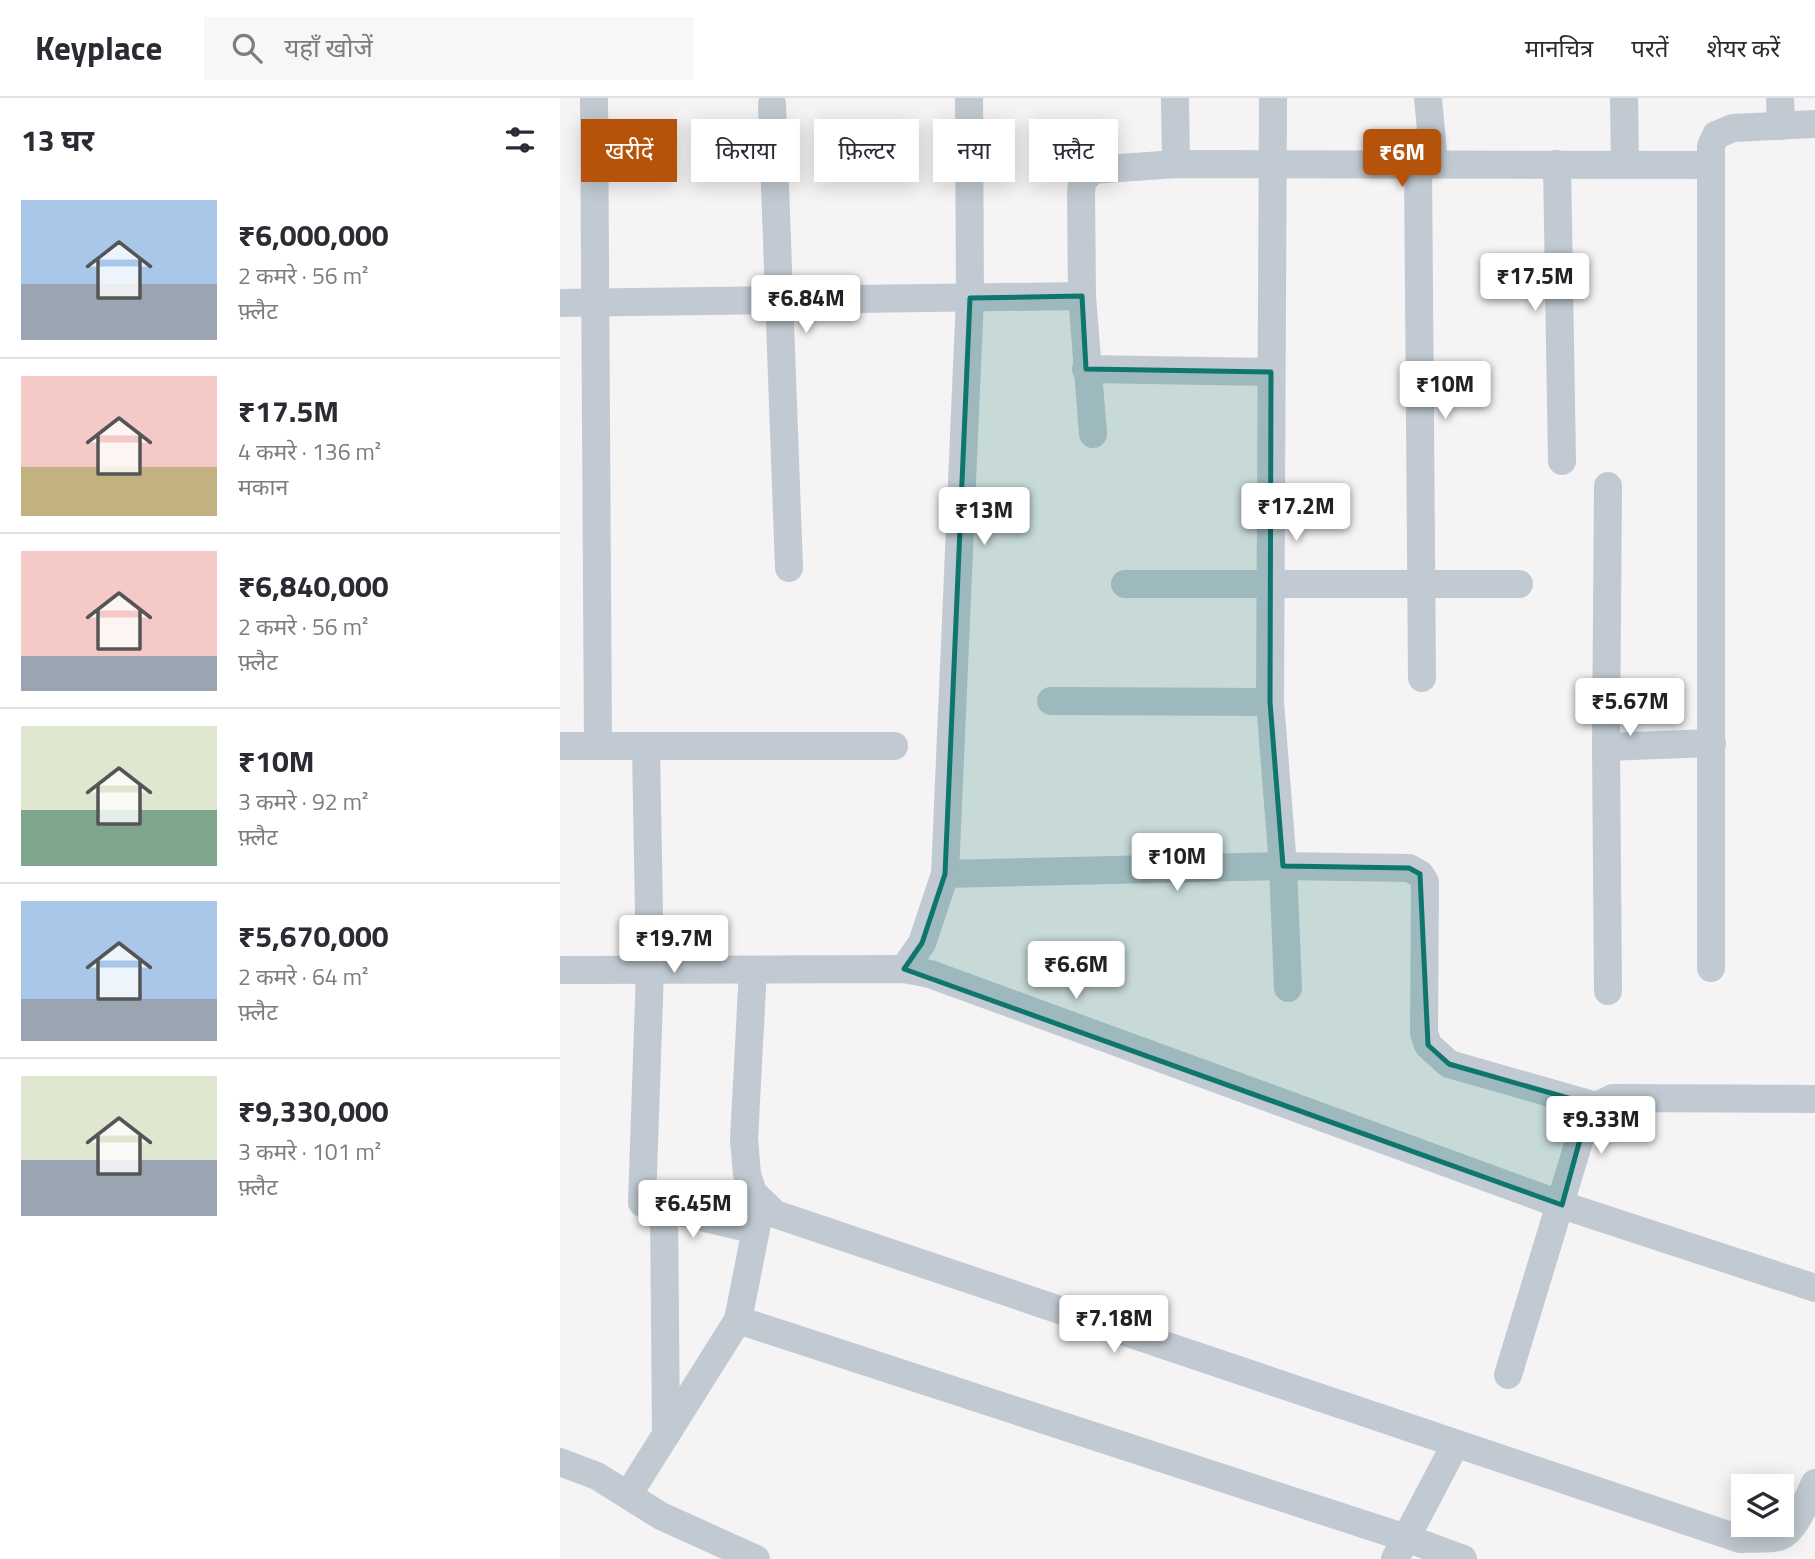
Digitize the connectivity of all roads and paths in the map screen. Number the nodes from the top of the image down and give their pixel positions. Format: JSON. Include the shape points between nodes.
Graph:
{"nodes":[{"id":1,"x":594,"y":98,"type":"edge"},
{"id":2,"x":969,"y":98,"type":"edge"},
{"id":3,"x":1175,"y":98,"type":"edge"},
{"id":4,"x":1273,"y":98,"type":"edge"},
{"id":5,"x":1428,"y":98,"type":"edge"},
{"id":6,"x":1624,"y":98,"type":"edge"},
{"id":7,"x":772,"y":104,"type":"dead end"},
{"id":8,"x":1781,"y":112,"type":"edge"},
{"id":9,"x":1815,"y":124,"type":"edge"},
{"id":10,"x":1175,"y":164,"type":"junction"},
{"id":11,"x":1273,"y":164,"type":"junction"},
{"id":12,"x":1426,"y":164,"type":"junction"},
{"id":13,"x":1557,"y":164,"type":"junction"},
{"id":14,"x":1625,"y":165,"type":"junction"},
{"id":15,"x":1710,"y":165,"type":"junction"},
{"id":16,"x":1082,"y":296,"type":"junction"},
{"id":17,"x":970,"y":298,"type":"junction"},
{"id":18,"x":780,"y":300,"type":"junction"},
{"id":19,"x":596,"y":302,"type":"junction"},
{"id":20,"x":560,"y":303,"type":"edge"},
{"id":21,"x":1086,"y":369,"type":"junction"},
{"id":22,"x":1271,"y":372,"type":"junction"},
{"id":23,"x":1093,"y":434,"type":"dead end"},
{"id":24,"x":1562,"y":461,"type":"dead end"},
{"id":25,"x":1608,"y":486,"type":"dead end"},
{"id":26,"x":789,"y":568,"type":"dead end"},
{"id":27,"x":1422,"y":583,"type":"junction"},
{"id":28,"x":1125,"y":584,"type":"dead end"},
{"id":29,"x":1519,"y":584,"type":"dead end"},
{"id":30,"x":1272,"y":585,"type":"junction"},
{"id":31,"x":1422,"y":678,"type":"dead end"},
{"id":32,"x":1051,"y":701,"type":"dead end"},
{"id":33,"x":1270,"y":702,"type":"junction"},
{"id":34,"x":1712,"y":743,"type":"junction"},
{"id":35,"x":560,"y":746,"type":"edge"},
{"id":36,"x":598,"y":746,"type":"junction"},
{"id":37,"x":894,"y":746,"type":"dead end"},
{"id":38,"x":646,"y":747,"type":"junction"},
{"id":39,"x":1606,"y":747,"type":"junction"},
{"id":40,"x":1283,"y":866,"type":"junction"},
{"id":41,"x":945,"y":874,"type":"junction"},
{"id":42,"x":1711,"y":968,"type":"dead end"},
{"id":43,"x":904,"y":969,"type":"junction"},
{"id":44,"x":560,"y":970,"type":"edge"},
{"id":45,"x":649,"y":970,"type":"junction"},
{"id":46,"x":753,"y":970,"type":"junction"},
{"id":47,"x":1288,"y":988,"type":"dead end"},
{"id":48,"x":1608,"y":991,"type":"dead end"},
{"id":49,"x":1815,"y":1099,"type":"edge"},
{"id":50,"x":1596,"y":1106,"type":"junction"},
{"id":51,"x":761,"y":1201,"type":"junction"},
{"id":52,"x":1562,"y":1205,"type":"junction"},
{"id":53,"x":664,"y":1208,"type":"junction"},
{"id":54,"x":755,"y":1230,"type":"junction"},
{"id":55,"x":1815,"y":1288,"type":"edge"},
{"id":56,"x":738,"y":1320,"type":"junction"},
{"id":57,"x":1508,"y":1375,"type":"dead end"},
{"id":58,"x":666,"y":1435,"type":"junction"},
{"id":59,"x":1455,"y":1445,"type":"junction"},
{"id":60,"x":560,"y":1462,"type":"edge"},
{"id":61,"x":1815,"y":1483,"type":"edge"},
{"id":62,"x":628,"y":1495,"type":"junction"},
{"id":63,"x":1401,"y":1548,"type":"edge"},
{"id":64,"x":1732,"y":1549,"type":"edge"},
{"id":65,"x":756,"y":1559,"type":"edge"},
{"id":66,"x":1463,"y":1559,"type":"edge"}],
"edges":[{"from":1,"to":19,"type":"street"},
{"from":2,"to":17,"type":"street"},
{"from":3,"to":10,"type":"street"},
{"from":4,"to":11,"type":"street"},
{"from":5,"to":12,"type":"street"},
{"from":6,"to":14,"type":"street"},
{"from":7,"to":18,"type":"street"},
{"from":8,"to":9,"type":"street"},
{"from":8,"to":15,"type":"street","via":[[1716,135]]},
{"from":10,"to":11,"type":"street"},
{"from":10,"to":16,"type":"street","via":[[1086,174],[1081,192]]},
{"from":11,"to":12,"type":"street"},
{"from":11,"to":22,"type":"street"},
{"from":12,"to":13,"type":"street"},
{"from":12,"to":27,"type":"street"},
{"from":13,"to":14,"type":"street"},
{"from":13,"to":24,"type":"street"},
{"from":14,"to":15,"type":"street"},
{"from":15,"to":34,"type":"street"},
{"from":16,"to":17,"type":"street"},
{"from":16,"to":21,"type":"street"},
{"from":17,"to":18,"type":"street"},
{"from":17,"to":41,"type":"street"},
{"from":18,"to":19,"type":"street"},
{"from":18,"to":26,"type":"street"},
{"from":19,"to":20,"type":"street"},
{"from":19,"to":36,"type":"street"},
{"from":21,"to":22,"type":"street"},
{"from":21,"to":23,"type":"street"},
{"from":22,"to":30,"type":"street"},
{"from":25,"to":39,"type":"street"},
{"from":27,"to":29,"type":"street"},
{"from":27,"to":30,"type":"street"},
{"from":27,"to":31,"type":"street"},
{"from":28,"to":30,"type":"street"},
{"from":30,"to":33,"type":"street"},
{"from":32,"to":33,"type":"street"},
{"from":33,"to":40,"type":"street"},
{"from":34,"to":39,"type":"street"},
{"from":34,"to":42,"type":"street"},
{"from":35,"to":36,"type":"street"},
{"from":36,"to":38,"type":"street"},
{"from":37,"to":38,"type":"street"},
{"from":38,"to":45,"type":"street"},
{"from":39,"to":48,"type":"street"},
{"from":40,"to":41,"type":"street"},
{"from":40,"to":47,"type":"street"},
{"from":40,"to":50,"type":"street","via":[[1409,868],[1420,874],[1425,882],[1424,1033],[1428,1045],[1449,1064]]},
{"from":41,"to":43,"type":"street","via":[[922,943]]},
{"from":43,"to":46,"type":"street"},
{"from":43,"to":52,"type":"street","via":[[953,982]]},
{"from":44,"to":45,"type":"street"},
{"from":45,"to":46,"type":"street"},
{"from":45,"to":53,"type":"street","via":[[642,1203]]},
{"from":46,"to":51,"type":"street","via":[[744,1139],[747,1174]]},
{"from":49,"to":50,"type":"street","via":[[1613,1098]]},
{"from":50,"to":52,"type":"street","via":[[1584,1125]]},
{"from":51,"to":54,"type":"street"},
{"from":51,"to":59,"type":"street","via":[[775,1214]]},
{"from":52,"to":55,"type":"street"},
{"from":52,"to":57,"type":"street"},
{"from":53,"to":54,"type":"street"},
{"from":53,"to":58,"type":"street"},
{"from":54,"to":56,"type":"street"},
{"from":56,"to":58,"type":"street"},
{"from":56,"to":63,"type":"street"},
{"from":58,"to":62,"type":"street"},
{"from":59,"to":63,"type":"street"},
{"from":59,"to":64,"type":"street"},
{"from":60,"to":62,"type":"street","via":[[597,1476]]},
{"from":61,"to":64,"type":"street","via":[[1784,1535]]},
{"from":62,"to":65,"type":"street","via":[[661,1516]]},
{"from":63,"to":66,"type":"street"}]}
